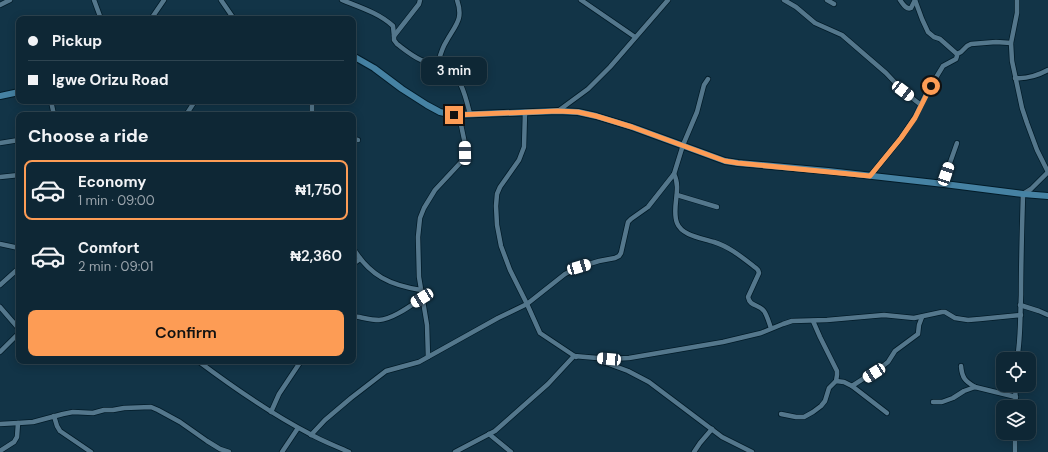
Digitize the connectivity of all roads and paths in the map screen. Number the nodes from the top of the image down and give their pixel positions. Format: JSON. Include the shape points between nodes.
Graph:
{"nodes":[{"id":1,"x":10,"y":0,"type":"edge"},
{"id":2,"x":94,"y":0,"type":"edge"},
{"id":3,"x":164,"y":0,"type":"edge"},
{"id":4,"x":221,"y":0,"type":"edge"},
{"id":5,"x":342,"y":0,"type":"edge"},
{"id":6,"x":420,"y":0,"type":"edge"},
{"id":7,"x":457,"y":0,"type":"edge"},
{"id":8,"x":581,"y":0,"type":"edge"},
{"id":9,"x":668,"y":0,"type":"edge"},
{"id":10,"x":784,"y":0,"type":"edge"},
{"id":11,"x":827,"y":0,"type":"edge"},
{"id":12,"x":900,"y":0,"type":"edge"},
{"id":13,"x":915,"y":0,"type":"edge"},
{"id":14,"x":1017,"y":0,"type":"edge"},
{"id":15,"x":834,"y":4,"type":"dead end"},
{"id":16,"x":0,"y":5,"type":"edge"},
{"id":17,"x":100,"y":16,"type":"edge"},
{"id":18,"x":153,"y":16,"type":"edge"},
{"id":19,"x":232,"y":16,"type":"edge"},
{"id":20,"x":394,"y":36,"type":"junction"},
{"id":21,"x":635,"y":37,"type":"junction"},
{"id":22,"x":1011,"y":43,"type":"junction"},
{"id":23,"x":957,"y":54,"type":"junction"},
{"id":24,"x":356,"y":58,"type":"edge"},
{"id":25,"x":438,"y":63,"type":"junction"},
{"id":26,"x":1048,"y":70,"type":"edge"},
{"id":27,"x":1015,"y":78,"type":"junction"},
{"id":28,"x":708,"y":79,"type":"dead end"},
{"id":29,"x":16,"y":93,"type":"edge"},
{"id":30,"x":0,"y":96,"type":"edge"},
{"id":31,"x":921,"y":104,"type":"junction"},
{"id":32,"x":558,"y":111,"type":"junction"},
{"id":33,"x":525,"y":112,"type":"junction"},
{"id":34,"x":470,"y":114,"type":"junction"},
{"id":35,"x":459,"y":115,"type":"junction"},
{"id":36,"x":16,"y":140,"type":"edge"},
{"id":37,"x":0,"y":143,"type":"edge"},
{"id":38,"x":957,"y":143,"type":"dead end"},
{"id":39,"x":683,"y":145,"type":"junction"},
{"id":40,"x":1048,"y":172,"type":"edge"},
{"id":41,"x":674,"y":174,"type":"junction"},
{"id":42,"x":16,"y":175,"type":"edge"},
{"id":43,"x":870,"y":176,"type":"junction"},
{"id":44,"x":0,"y":177,"type":"edge"},
{"id":45,"x":944,"y":184,"type":"junction"},
{"id":46,"x":1023,"y":194,"type":"junction"},
{"id":47,"x":677,"y":195,"type":"junction"},
{"id":48,"x":1048,"y":196,"type":"edge"},
{"id":49,"x":717,"y":207,"type":"dead end"},
{"id":50,"x":0,"y":244,"type":"edge"},
{"id":51,"x":16,"y":247,"type":"edge"},
{"id":52,"x":356,"y":253,"type":"edge"},
{"id":53,"x":360,"y":259,"type":"junction"},
{"id":54,"x":356,"y":262,"type":"edge"},
{"id":55,"x":16,"y":271,"type":"edge"},
{"id":56,"x":0,"y":285,"type":"edge"},
{"id":57,"x":421,"y":290,"type":"junction"},
{"id":58,"x":422,"y":298,"type":"junction"},
{"id":59,"x":527,"y":304,"type":"junction"},
{"id":60,"x":1020,"y":305,"type":"junction"},
{"id":61,"x":0,"y":307,"type":"edge"},
{"id":62,"x":1021,"y":315,"type":"junction"},
{"id":63,"x":1048,"y":315,"type":"edge"},
{"id":64,"x":356,"y":316,"type":"edge"},
{"id":65,"x":922,"y":317,"type":"junction"},
{"id":66,"x":813,"y":321,"type":"junction"},
{"id":67,"x":16,"y":325,"type":"edge"},
{"id":68,"x":771,"y":328,"type":"junction"},
{"id":69,"x":16,"y":336,"type":"edge"},
{"id":70,"x":0,"y":352,"type":"edge"},
{"id":71,"x":1018,"y":352,"type":"edge"},
{"id":72,"x":574,"y":356,"type":"junction"},
{"id":73,"x":428,"y":357,"type":"junction"},
{"id":74,"x":202,"y":364,"type":"edge"},
{"id":75,"x":299,"y":364,"type":"edge"},
{"id":76,"x":961,"y":366,"type":"dead end"},
{"id":77,"x":836,"y":381,"type":"junction"},
{"id":78,"x":852,"y":386,"type":"junction"},
{"id":79,"x":975,"y":387,"type":"junction"},
{"id":80,"x":1016,"y":392,"type":"edge"},
{"id":81,"x":1016,"y":397,"type":"joint"},
{"id":82,"x":933,"y":402,"type":"dead end"},
{"id":83,"x":271,"y":412,"type":"junction"},
{"id":84,"x":887,"y":413,"type":"dead end"},
{"id":85,"x":781,"y":414,"type":"dead end"},
{"id":86,"x":54,"y":416,"type":"junction"},
{"id":87,"x":0,"y":424,"type":"edge"},
{"id":88,"x":18,"y":424,"type":"junction"},
{"id":89,"x":298,"y":428,"type":"junction"},
{"id":90,"x":712,"y":429,"type":"junction"},
{"id":91,"x":489,"y":434,"type":"junction"},
{"id":92,"x":312,"y":435,"type":"junction"},
{"id":93,"x":1015,"y":440,"type":"edge"},
{"id":94,"x":0,"y":451,"type":"edge"},
{"id":95,"x":91,"y":452,"type":"edge"},
{"id":96,"x":229,"y":452,"type":"edge"},
{"id":97,"x":282,"y":452,"type":"edge"},
{"id":98,"x":349,"y":452,"type":"edge"},
{"id":99,"x":456,"y":452,"type":"edge"},
{"id":100,"x":511,"y":452,"type":"edge"},
{"id":101,"x":694,"y":452,"type":"edge"},
{"id":102,"x":752,"y":452,"type":"edge"},
{"id":103,"x":1015,"y":452,"type":"edge"}],
"edges":[{"from":1,"to":16,"type":"street"},
{"from":2,"to":17,"type":"street"},
{"from":3,"to":18,"type":"street"},
{"from":4,"to":19,"type":"street"},
{"from":5,"to":20,"type":"street","via":[[390,23]]},
{"from":6,"to":20,"type":"street"},
{"from":7,"to":25,"type":"street","via":[[459,20],[445,43]]},
{"from":8,"to":21,"type":"street"},
{"from":9,"to":21,"type":"street"},
{"from":10,"to":31,"type":"street","via":[[815,24],[842,34],[903,91]]},
{"from":11,"to":15,"type":"street"},
{"from":12,"to":13,"type":"street","via":[[910,9]]},
{"from":13,"to":23,"type":"street","via":[[928,32]]},
{"from":14,"to":22,"type":"street"},
{"from":20,"to":25,"type":"street","via":[[398,44],[422,61]]},
{"from":21,"to":32,"type":"street","via":[[588,89]]},
{"from":22,"to":23,"type":"street","via":[[971,44]]},
{"from":22,"to":27,"type":"street"},
{"from":23,"to":31,"type":"street","via":[[956,59],[943,66]]},
{"from":24,"to":35,"type":"main road","via":[[427,105],[440,112]]},
{"from":25,"to":34,"type":"street","via":[[453,72],[465,96]]},
{"from":26,"to":27,"type":"street","via":[[1024,79]]},
{"from":27,"to":40,"type":"street","via":[[1027,123]]},
{"from":28,"to":39,"type":"street"},
{"from":29,"to":30,"type":"main road"},
{"from":31,"to":43,"type":"street","via":[[901,138]]},
{"from":32,"to":33,"type":"main road"},
{"from":32,"to":39,"type":"main road","via":[[596,116]]},
{"from":33,"to":34,"type":"main road"},
{"from":33,"to":59,"type":"street","via":[[524,148],[519,160],[500,187],[496,206],[501,246]]},
{"from":34,"to":35,"type":"main road"},
{"from":35,"to":57,"type":"street","via":[[465,144],[464,157],[435,190],[420,218],[418,237]]},
{"from":36,"to":37,"type":"street"},
{"from":38,"to":45,"type":"street"},
{"from":39,"to":41,"type":"street"},
{"from":39,"to":43,"type":"main road","via":[[725,161]]},
{"from":40,"to":46,"type":"street"},
{"from":41,"to":47,"type":"street"},
{"from":41,"to":59,"type":"street","via":[[648,207],[628,222],[620,256],[579,267],[565,274]]},
{"from":42,"to":44,"type":"street"},
{"from":43,"to":45,"type":"main road"},
{"from":45,"to":46,"type":"main road"},
{"from":46,"to":48,"type":"main road"},
{"from":46,"to":60,"type":"street"},
{"from":47,"to":49,"type":"street"},
{"from":47,"to":68,"type":"street","via":[[675,213],[681,230],[725,246],[758,270],[748,299],[764,311]]},
{"from":50,"to":51,"type":"street"},
{"from":52,"to":53,"type":"street"},
{"from":53,"to":54,"type":"street"},
{"from":53,"to":57,"type":"street","via":[[383,279]]},
{"from":55,"to":56,"type":"street"},
{"from":57,"to":58,"type":"street"},
{"from":58,"to":64,"type":"street","via":[[390,317],[379,320]]},
{"from":58,"to":73,"type":"street"},
{"from":59,"to":72,"type":"street","via":[[540,333]]},
{"from":59,"to":73,"type":"street"},
{"from":60,"to":62,"type":"street"},
{"from":60,"to":63,"type":"street"},
{"from":61,"to":67,"type":"street"},
{"from":62,"to":65,"type":"street","via":[[968,320],[942,312]]},
{"from":62,"to":71,"type":"street"},
{"from":65,"to":66,"type":"street","via":[[884,315]]},
{"from":65,"to":78,"type":"street","via":[[919,332],[915,337],[895,351],[883,366]]},
{"from":66,"to":68,"type":"street","via":[[792,321]]},
{"from":66,"to":77,"type":"street","via":[[838,375]]},
{"from":68,"to":72,"type":"street","via":[[723,342],[629,358]]},
{"from":69,"to":70,"type":"street"},
{"from":72,"to":90,"type":"street","via":[[604,362],[628,371],[657,387]]},
{"from":72,"to":91,"type":"street","via":[[548,384]]},
{"from":73,"to":92,"type":"street","via":[[386,371],[325,420]]},
{"from":74,"to":83,"type":"street"},
{"from":75,"to":83,"type":"street","via":[[279,394]]},
{"from":76,"to":79,"type":"street","via":[[962,377]]},
{"from":77,"to":78,"type":"street"},
{"from":77,"to":85,"type":"street","via":[[829,388],[825,401],[813,412],[804,417]]},
{"from":78,"to":84,"type":"street"},
{"from":79,"to":81,"type":"street"},
{"from":79,"to":82,"type":"street","via":[[942,402]]},
{"from":80,"to":81,"type":"street"},
{"from":83,"to":89,"type":"street"},
{"from":86,"to":88,"type":"street"},
{"from":86,"to":95,"type":"street","via":[[60,432]]},
{"from":86,"to":96,"type":"street","via":[[73,412],[151,407],[180,422],[207,442]]},
{"from":87,"to":88,"type":"street"},
{"from":88,"to":94,"type":"street","via":[[14,442]]},
{"from":89,"to":92,"type":"street"},
{"from":89,"to":97,"type":"street"},
{"from":90,"to":101,"type":"street"},
{"from":90,"to":102,"type":"street"},
{"from":91,"to":99,"type":"street"},
{"from":91,"to":100,"type":"street"},
{"from":92,"to":98,"type":"street"},
{"from":93,"to":103,"type":"street"}]}
